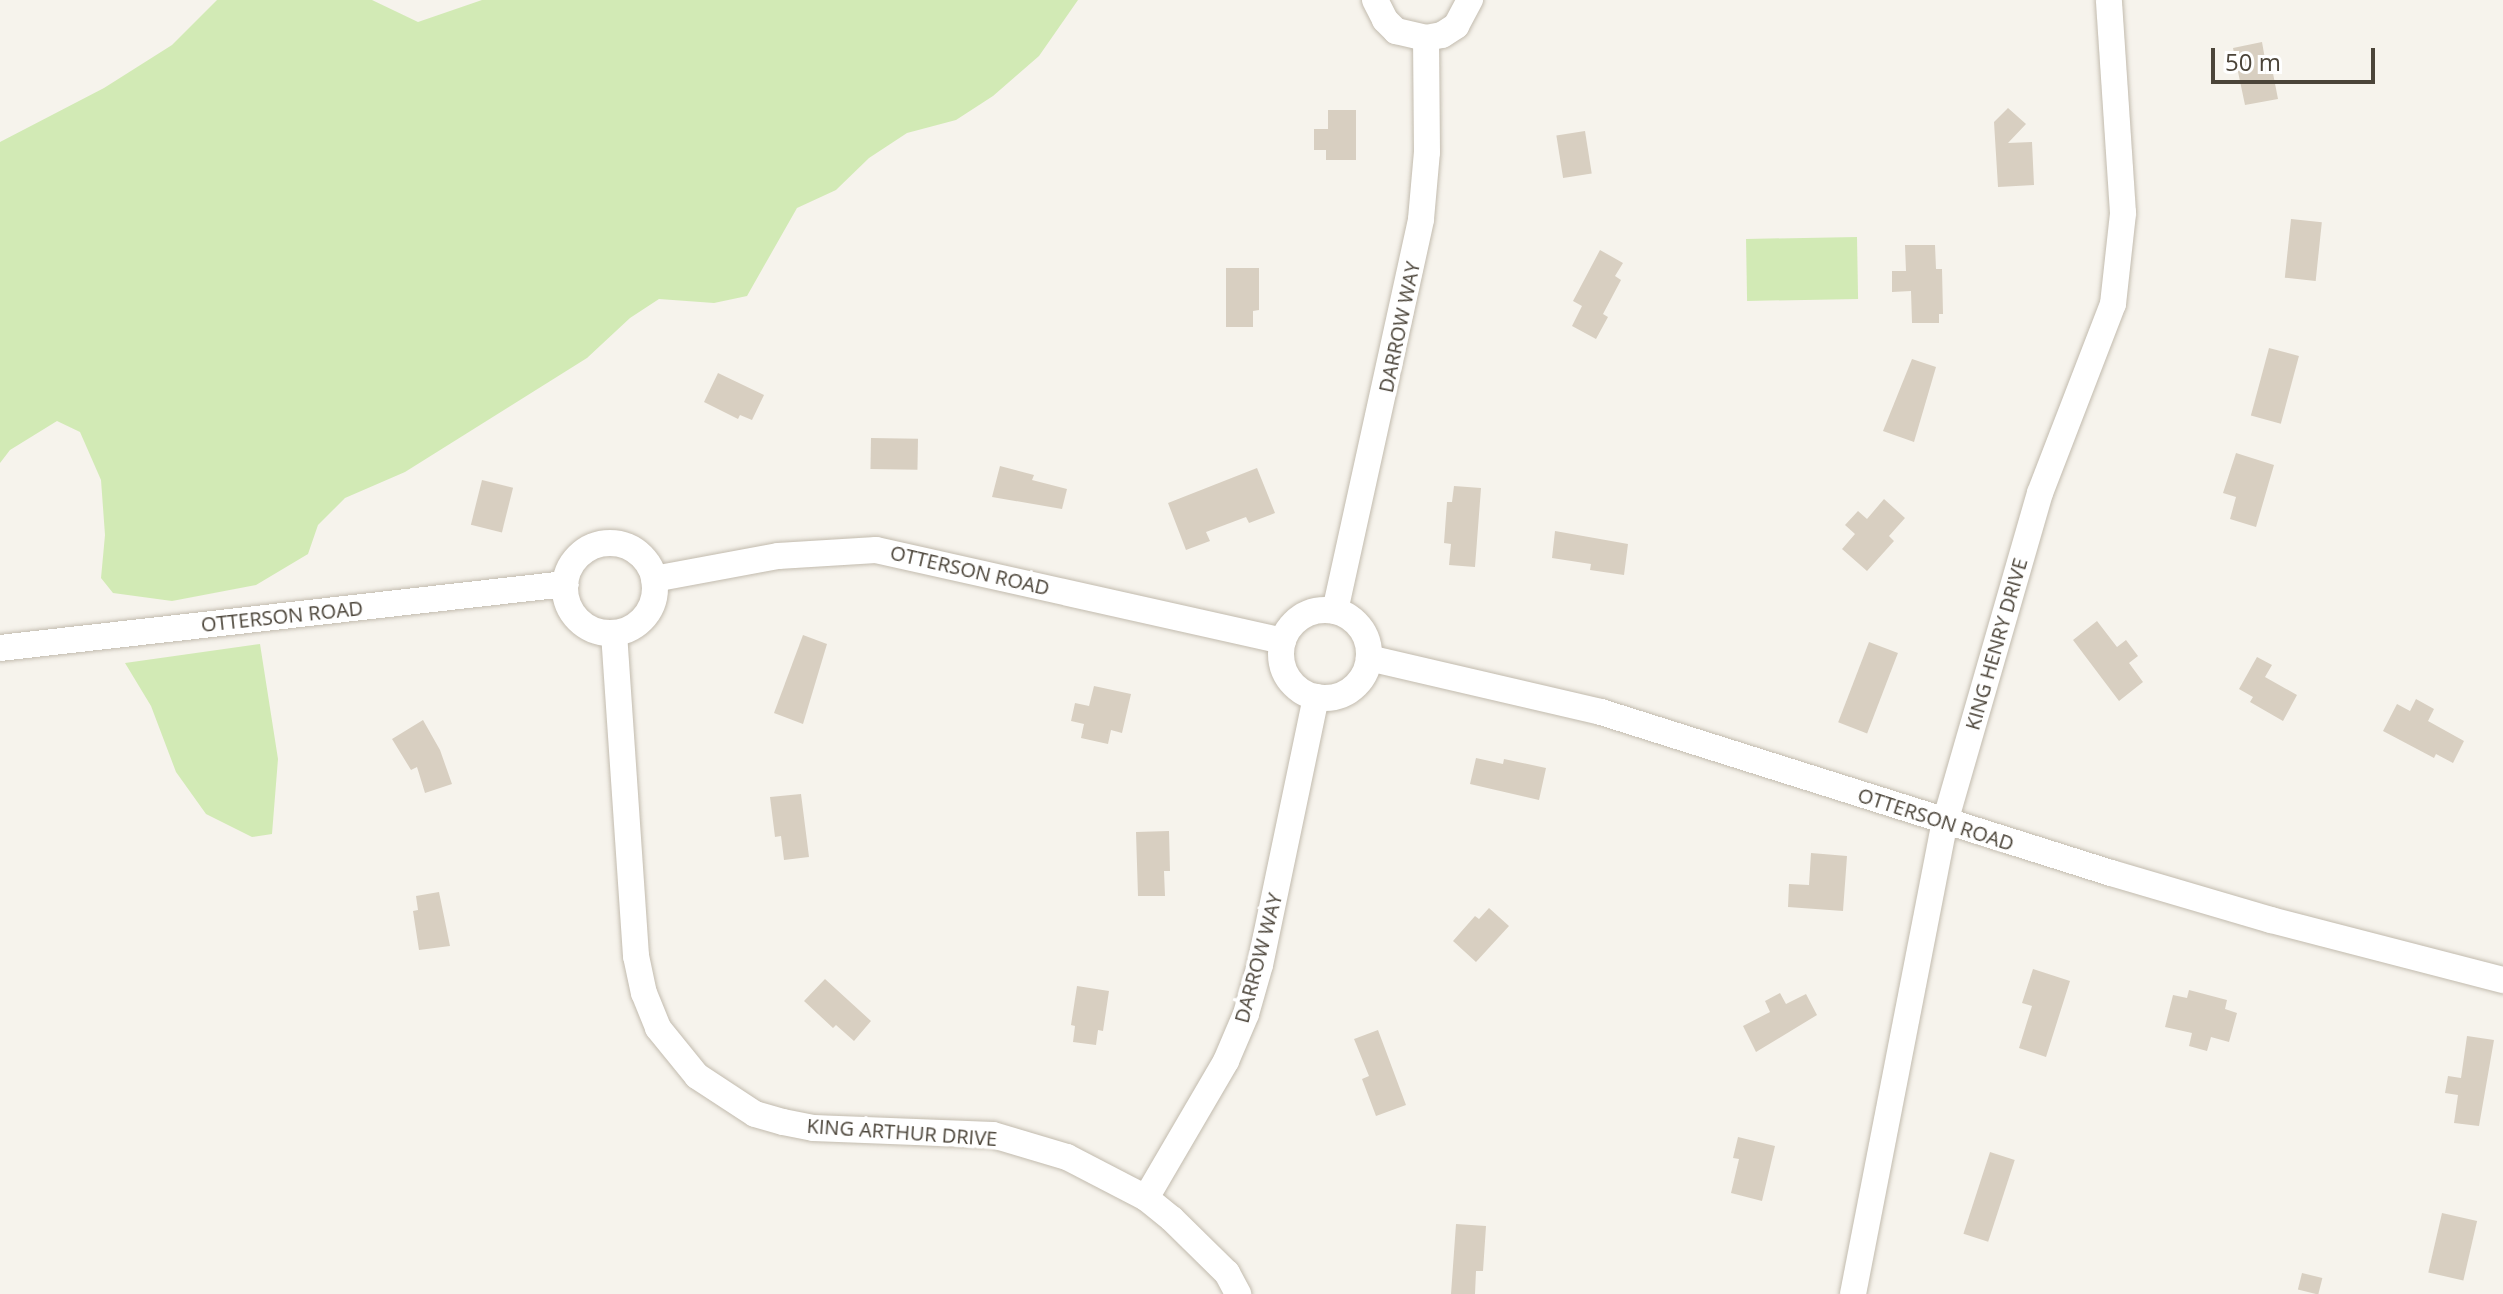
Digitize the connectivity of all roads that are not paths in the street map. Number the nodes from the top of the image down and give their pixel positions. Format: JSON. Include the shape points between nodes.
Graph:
{"nodes":[{"id":1,"x":1375,"y":0,"type":"edge"},
{"id":2,"x":1470,"y":0,"type":"edge"},
{"id":3,"x":2109,"y":0,"type":"edge"},
{"id":4,"x":1426,"y":38,"type":"junction"},
{"id":5,"x":654,"y":579,"type":"junction"},
{"id":6,"x":565,"y":584,"type":"junction"},
{"id":7,"x":1335,"y":611,"type":"junction"},
{"id":8,"x":614,"y":633,"type":"junction"},
{"id":9,"x":1283,"y":641,"type":"junction"},
{"id":10,"x":0,"y":648,"type":"edge"},
{"id":11,"x":1369,"y":658,"type":"junction"},
{"id":12,"x":1316,"y":697,"type":"junction"},
{"id":13,"x":1945,"y":822,"type":"junction"},
{"id":14,"x":2503,"y":980,"type":"edge"},
{"id":15,"x":1146,"y":1198,"type":"junction"},
{"id":16,"x":1238,"y":1294,"type":"edge"},
{"id":17,"x":1853,"y":1294,"type":"edge"}],
"edges":[{"from":1,"to":4,"type":"street","via":[[1396,31]]},
{"from":2,"to":4,"type":"street","via":[[1456,26]]},
{"from":3,"to":13,"type":"street","name":"KING HENRY DRIVE","via":[[2123,213],[2113,304],[2040,493]]},
{"from":4,"to":7,"type":"street","name":"DARROW WAY","via":[[1427,152],[1421,219]]},
{"from":5,"to":6,"type":"street","via":[[640,554],[614,543],[600,544],[575,558]]},
{"from":5,"to":8,"type":"street","via":[[646,615]]},
{"from":5,"to":9,"type":"street","name":"OTTERSON ROAD","via":[[778,556],[876,550]]},
{"from":6,"to":8,"type":"street","via":[[578,620],[588,628]]},
{"from":6,"to":10,"type":"street","name":"OTTERSON ROAD"},
{"from":7,"to":9,"type":"street","via":[[1303,615]]},
{"from":7,"to":11,"type":"street","via":[[1361,628]]},
{"from":8,"to":15,"type":"street","name":"KING ARTHUR DRIVE","via":[[636,956],[658,1028],[697,1076],[755,1114],[813,1128],[1018,1140],[1067,1157]]},
{"from":9,"to":12,"type":"street","via":[[1287,676]]},
{"from":11,"to":12,"type":"street","via":[[1362,678],[1346,693]]},
{"from":11,"to":13,"type":"street","name":"OTTERSON ROAD","via":[[1601,712]]},
{"from":12,"to":15,"type":"street","name":"DARROW WAY","via":[[1246,1014],[1226,1061]]},
{"from":13,"to":14,"type":"street","name":"OTTERSON ROAD","via":[[2271,920]]},
{"from":13,"to":17,"type":"street","name":"KING HENRY DRIVE"},
{"from":15,"to":16,"type":"street","name":"KING ARTHUR DRIVE","via":[[1227,1273]]}]}
